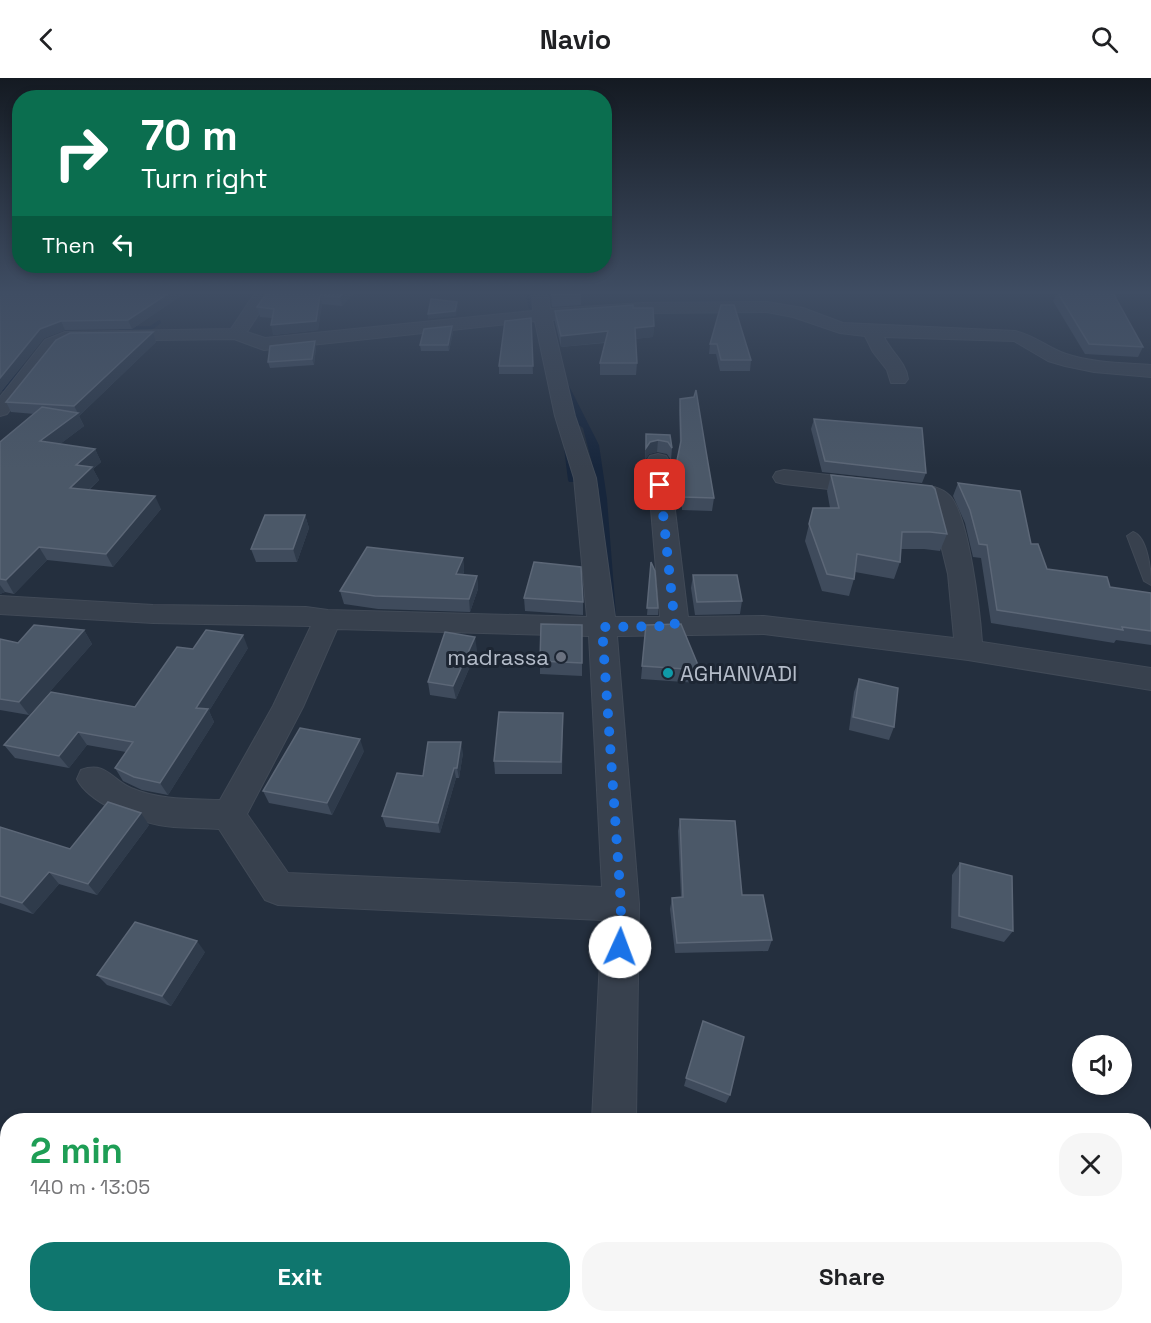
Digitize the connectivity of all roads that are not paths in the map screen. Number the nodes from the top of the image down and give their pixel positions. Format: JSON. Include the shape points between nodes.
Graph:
{"nodes":[{"id":1,"x":46,"y":351,"type":"edge"},
{"id":2,"x":551,"y":351,"type":"edge"},
{"id":3,"x":882,"y":351,"type":"edge"},
{"id":4,"x":1045,"y":351,"type":"edge"},
{"id":5,"x":1151,"y":371,"type":"edge"},
{"id":6,"x":898,"y":379,"type":"dead end"},
{"id":7,"x":3,"y":404,"type":"edge"},
{"id":8,"x":658,"y":461,"type":"dead end"},
{"id":9,"x":784,"y":477,"type":"dead end"},
{"id":10,"x":1132,"y":536,"type":"dead end"},
{"id":11,"x":1151,"y":581,"type":"edge"},
{"id":12,"x":0,"y":605,"type":"edge"},
{"id":13,"x":328,"y":619,"type":"junction"},
{"id":14,"x":675,"y":626,"type":"junction"},
{"id":15,"x":602,"y":627,"type":"junction"},
{"id":16,"x":968,"y":650,"type":"junction"},
{"id":17,"x":1151,"y":679,"type":"edge"},
{"id":18,"x":93,"y":779,"type":"dead end"},
{"id":19,"x":229,"y":815,"type":"junction"},
{"id":20,"x":621,"y":904,"type":"junction"},
{"id":21,"x":614,"y":1113,"type":"edge"}],
"edges":[{"from":1,"to":7,"type":"street"},
{"from":2,"to":15,"type":"street","via":[[565,416],[585,478]]},
{"from":3,"to":6,"type":"street","via":[[897,369]]},
{"from":4,"to":5,"type":"street","via":[[1081,364]]},
{"from":8,"to":14,"type":"street"},
{"from":9,"to":16,"type":"street","via":[[934,494],[942,501],[962,580]]},
{"from":10,"to":11,"type":"lane"},
{"from":12,"to":13,"type":"street"},
{"from":13,"to":15,"type":"street"},
{"from":13,"to":19,"type":"street","via":[[288,707]]},
{"from":14,"to":15,"type":"street"},
{"from":14,"to":16,"type":"street","via":[[764,625]]},
{"from":15,"to":20,"type":"street"},
{"from":16,"to":17,"type":"street"},
{"from":18,"to":19,"type":"street","via":[[118,797],[159,811]]},
{"from":19,"to":20,"type":"street","via":[[278,889]]},
{"from":20,"to":21,"type":"street"}]}
